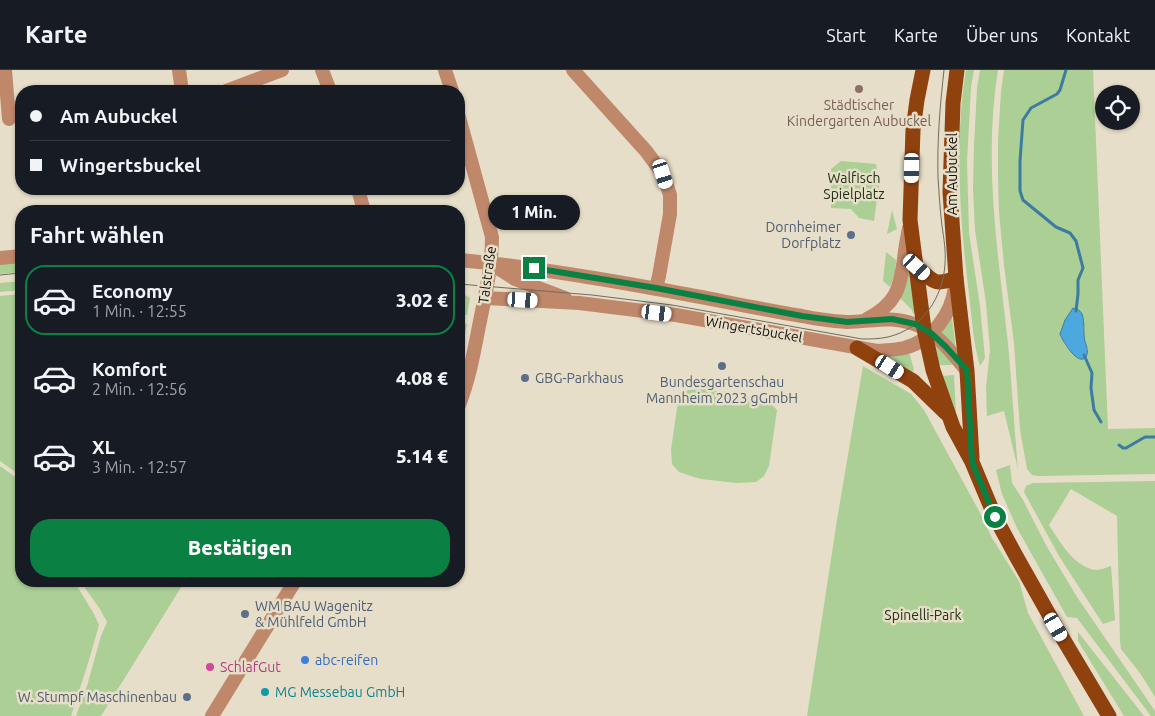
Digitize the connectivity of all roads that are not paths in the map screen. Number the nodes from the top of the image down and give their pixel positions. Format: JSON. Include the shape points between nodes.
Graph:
{"nodes":[{"id":1,"x":5,"y":70,"type":"edge"},
{"id":2,"x":179,"y":70,"type":"edge"},
{"id":3,"x":282,"y":70,"type":"edge"},
{"id":4,"x":322,"y":70,"type":"edge"},
{"id":5,"x":445,"y":70,"type":"edge"},
{"id":6,"x":573,"y":70,"type":"edge"},
{"id":7,"x":924,"y":70,"type":"edge"},
{"id":8,"x":957,"y":70,"type":"edge"},
{"id":9,"x":181,"y":85,"type":"edge"},
{"id":10,"x":242,"y":85,"type":"edge"},
{"id":11,"x":328,"y":85,"type":"edge"},
{"id":12,"x":450,"y":85,"type":"edge"},
{"id":13,"x":10,"y":119,"type":"edge"},
{"id":14,"x":465,"y":139,"type":"edge"},
{"id":15,"x":910,"y":220,"type":"junction"},
{"id":16,"x":15,"y":257,"type":"edge"},
{"id":17,"x":0,"y":258,"type":"edge"},
{"id":18,"x":465,"y":261,"type":"edge"},
{"id":19,"x":490,"y":263,"type":"junction"},
{"id":20,"x":917,"y":267,"type":"junction"},
{"id":21,"x":956,"y":278,"type":"junction"},
{"id":22,"x":658,"y":282,"type":"junction"},
{"id":23,"x":485,"y":298,"type":"junction"},
{"id":24,"x":580,"y":303,"type":"junction"},
{"id":25,"x":864,"y":320,"type":"junction"},
{"id":26,"x":927,"y":333,"type":"junction"},
{"id":27,"x":857,"y":348,"type":"junction"},
{"id":28,"x":967,"y":370,"type":"junction"},
{"id":29,"x":465,"y":388,"type":"edge"},
{"id":30,"x":947,"y":413,"type":"junction"},
{"id":31,"x":972,"y":462,"type":"junction"},
{"id":32,"x":291,"y":587,"type":"edge"},
{"id":33,"x":212,"y":716,"type":"edge"},
{"id":34,"x":1109,"y":716,"type":"edge"}],
"edges":[{"from":1,"to":13,"type":"street"},
{"from":2,"to":9,"type":"street"},
{"from":3,"to":10,"type":"street"},
{"from":4,"to":11,"type":"street"},
{"from":5,"to":12,"type":"street"},
{"from":6,"to":22,"type":"street","via":[[663,174],[670,196],[670,214]]},
{"from":7,"to":15,"type":"main road","name":"Am Aubuckel","via":[[913,130]]},
{"from":8,"to":21,"type":"main road","name":"Am Aubuckel","via":[[952,103],[950,192]]},
{"from":14,"to":19,"type":"street","name":"Talstraße","via":[[492,237]]},
{"from":15,"to":20,"type":"main road","name":"Am Aubuckel"},
{"from":15,"to":25,"type":"street","name":"Wingertsbuckel","via":[[900,285],[885,307]]},
{"from":16,"to":17,"type":"street"},
{"from":18,"to":19,"type":"street","name":"Wingertsbuckel"},
{"from":19,"to":22,"type":"street","name":"Wingertsbuckel"},
{"from":19,"to":23,"type":"street","name":"Talstraße"},
{"from":19,"to":24,"type":"street","name":"Wingertsbuckel","via":[[515,279]]},
{"from":20,"to":21,"type":"main road","via":[[937,283]]},
{"from":20,"to":26,"type":"main road","name":"Am Aubuckel"},
{"from":21,"to":26,"type":"street","name":"Am Aubuckel","via":[[950,307],[943,320]]},
{"from":21,"to":28,"type":"main road","name":"Am Aubuckel"},
{"from":22,"to":25,"type":"street","name":"Wingertsbuckel","via":[[802,316],[840,321]]},
{"from":23,"to":24,"type":"street","name":"Wingertsbuckel"},
{"from":23,"to":29,"type":"street","name":"Talstraße"},
{"from":24,"to":27,"type":"street","name":"Wingertsbuckel","via":[[676,315]]},
{"from":25,"to":26,"type":"street","name":"Wingertsbuckel","via":[[892,319],[915,324]]},
{"from":26,"to":27,"type":"street","name":"Wingertsbuckel","via":[[906,348],[877,351]]},
{"from":26,"to":28,"type":"street","name":"Wingertsbuckel","via":[[946,347]]},
{"from":26,"to":30,"type":"main road","name":"Am Aubuckel","via":[[933,370]]},
{"from":27,"to":30,"type":"main road","via":[[913,381]]},
{"from":28,"to":31,"type":"main road","name":"Am Aubuckel"},
{"from":30,"to":31,"type":"main road","name":"Am Aubuckel"},
{"from":31,"to":34,"type":"main road","name":"Am Aubuckel","via":[[1016,556]]},
{"from":32,"to":33,"type":"street"}]}
